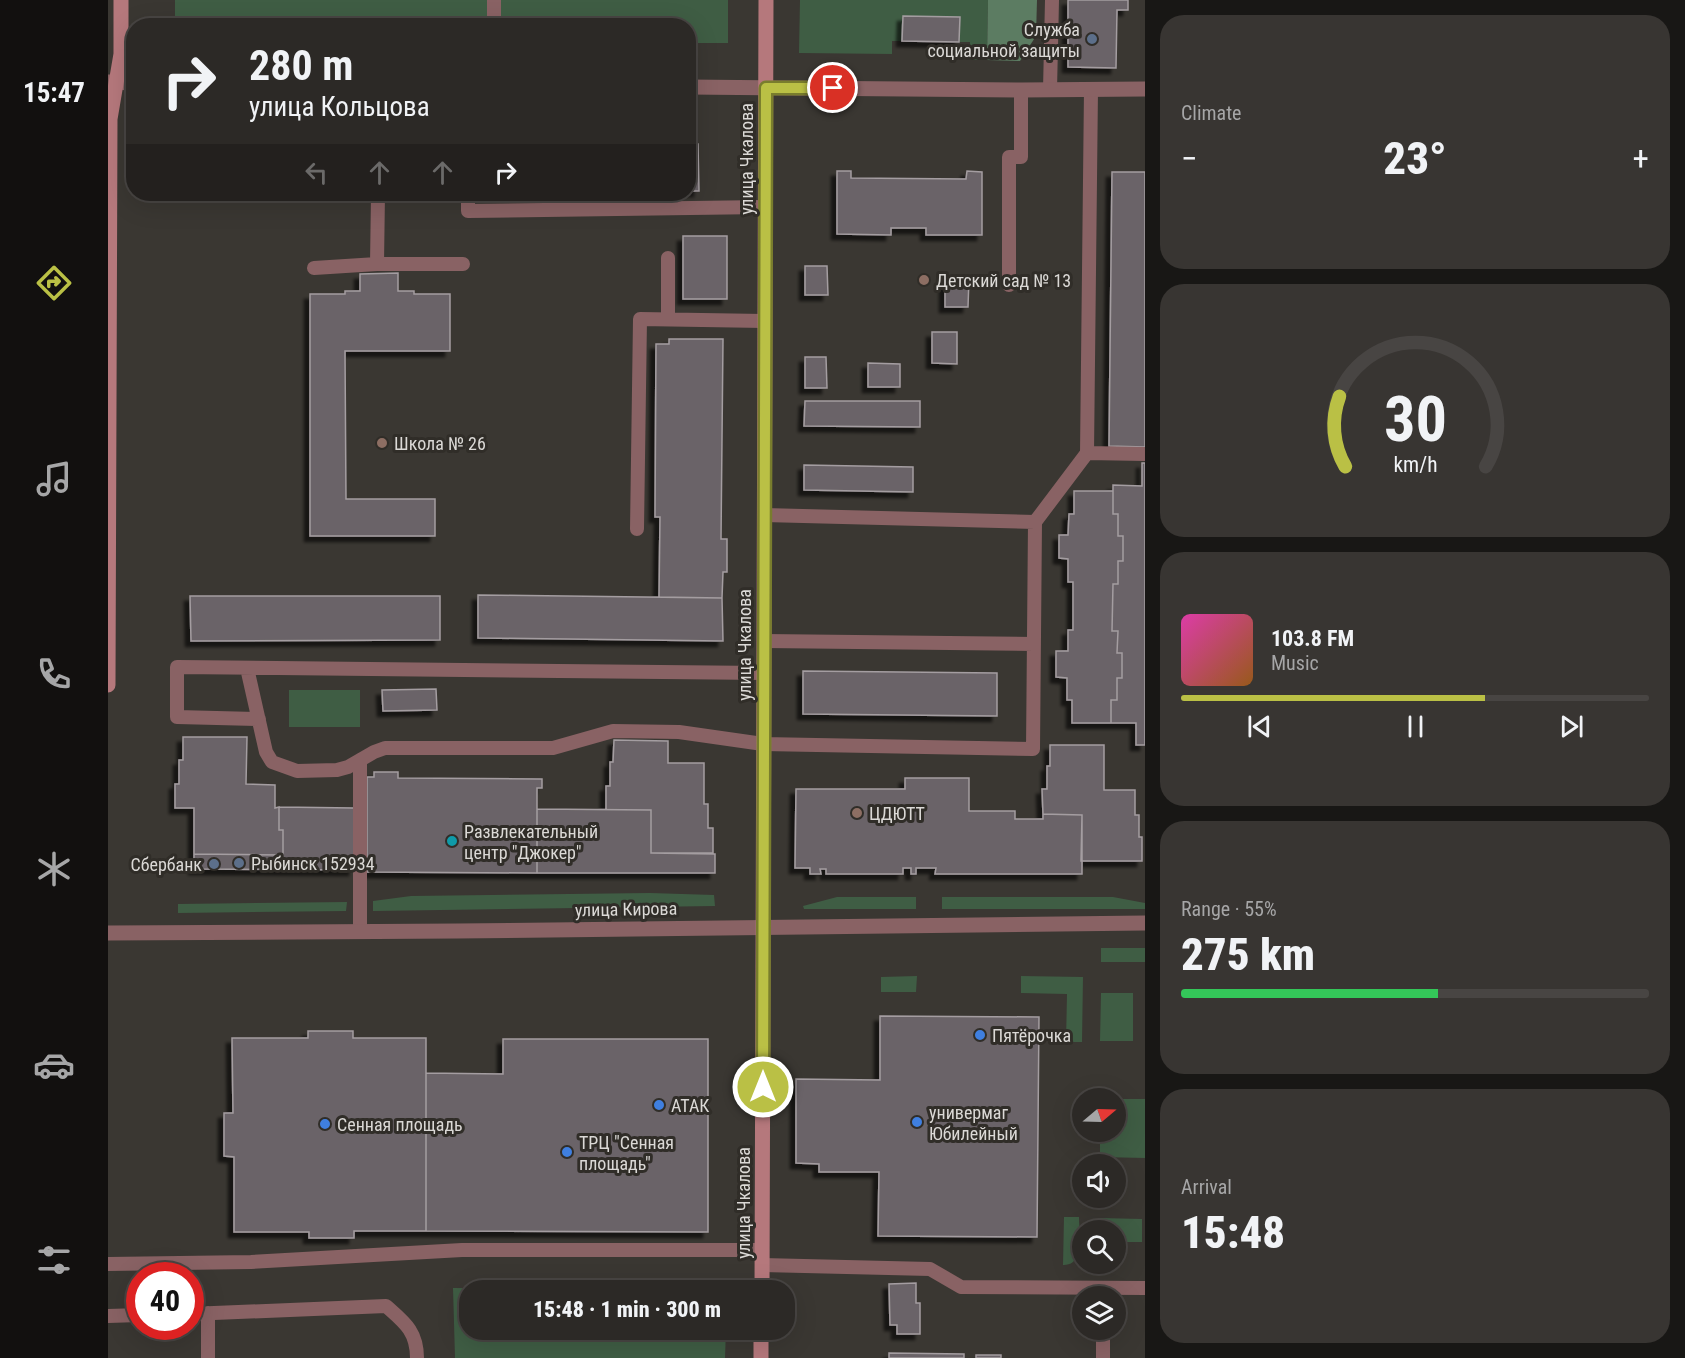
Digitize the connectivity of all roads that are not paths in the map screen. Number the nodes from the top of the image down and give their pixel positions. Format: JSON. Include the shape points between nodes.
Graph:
{"nodes":[{"id":1,"x":121,"y":0,"type":"edge"},
{"id":2,"x":494,"y":0,"type":"edge"},
{"id":3,"x":766,"y":0,"type":"edge"},
{"id":4,"x":1052,"y":0,"type":"edge"},
{"id":5,"x":494,"y":18,"type":"edge"},
{"id":6,"x":112,"y":82,"type":"edge"},
{"id":7,"x":696,"y":87,"type":"edge"},
{"id":8,"x":766,"y":88,"type":"junction"},
{"id":9,"x":1145,"y":89,"type":"edge"},
{"id":10,"x":1021,"y":90,"type":"junction"},
{"id":11,"x":1050,"y":90,"type":"junction"},
{"id":12,"x":1091,"y":90,"type":"junction"},
{"id":13,"x":378,"y":201,"type":"edge"},
{"id":14,"x":468,"y":201,"type":"edge"},
{"id":15,"x":765,"y":207,"type":"junction"},
{"id":16,"x":668,"y":258,"type":"dead end"},
{"id":17,"x":377,"y":264,"type":"junction"},
{"id":18,"x":463,"y":264,"type":"dead end"},
{"id":19,"x":314,"y":268,"type":"dead end"},
{"id":20,"x":1009,"y":285,"type":"dead end"},
{"id":21,"x":668,"y":319,"type":"junction"},
{"id":22,"x":765,"y":321,"type":"junction"},
{"id":23,"x":1087,"y":453,"type":"junction"},
{"id":24,"x":1145,"y":454,"type":"edge"},
{"id":25,"x":764,"y":515,"type":"junction"},
{"id":26,"x":1035,"y":522,"type":"junction"},
{"id":27,"x":637,"y":529,"type":"dead end"},
{"id":28,"x":764,"y":640,"type":"junction"},
{"id":29,"x":1034,"y":644,"type":"junction"},
{"id":30,"x":247,"y":668,"type":"junction"},
{"id":31,"x":764,"y":672,"type":"junction"},
{"id":32,"x":108,"y":685,"type":"edge"},
{"id":33,"x":259,"y":719,"type":"junction"},
{"id":34,"x":763,"y":744,"type":"junction"},
{"id":35,"x":360,"y":760,"type":"junction"},
{"id":36,"x":1145,"y":923,"type":"edge"},
{"id":37,"x":763,"y":927,"type":"junction"},
{"id":38,"x":360,"y":931,"type":"junction"},
{"id":39,"x":108,"y":933,"type":"edge"},
{"id":40,"x":762,"y":1258,"type":"junction"},
{"id":41,"x":108,"y":1264,"type":"edge"},
{"id":42,"x":762,"y":1280,"type":"edge"},
{"id":43,"x":1145,"y":1287,"type":"edge"},
{"id":44,"x":1126,"y":1289,"type":"edge"},
{"id":45,"x":1072,"y":1291,"type":"edge"},
{"id":46,"x":204,"y":1313,"type":"edge"},
{"id":47,"x":208,"y":1313,"type":"junction"},
{"id":48,"x":126,"y":1315,"type":"edge"},
{"id":49,"x":108,"y":1316,"type":"edge"},
{"id":50,"x":761,"y":1340,"type":"edge"},
{"id":51,"x":1103,"y":1340,"type":"edge"},
{"id":52,"x":208,"y":1358,"type":"edge"},
{"id":53,"x":417,"y":1358,"type":"edge"},
{"id":54,"x":761,"y":1358,"type":"edge"},
{"id":55,"x":1103,"y":1358,"type":"edge"}],
"edges":[{"from":1,"to":6,"type":"street","via":[[121,54]]},
{"from":2,"to":5,"type":"lane"},
{"from":3,"to":8,"type":"street","name":"улица Чкалова"},
{"from":4,"to":11,"type":"lane"},
{"from":6,"to":32,"type":"street"},
{"from":7,"to":8,"type":"street"},
{"from":8,"to":10,"type":"street"},
{"from":8,"to":15,"type":"street","name":"улица Чкалова"},
{"from":9,"to":12,"type":"street"},
{"from":10,"to":11,"type":"street"},
{"from":10,"to":20,"type":"lane","via":[[1021,158],[1009,157]]},
{"from":11,"to":12,"type":"street"},
{"from":12,"to":23,"type":"lane"},
{"from":13,"to":17,"type":"lane"},
{"from":14,"to":15,"type":"lane","via":[[468,212]]},
{"from":15,"to":22,"type":"street","name":"улица Чкалова"},
{"from":16,"to":21,"type":"lane"},
{"from":17,"to":18,"type":"lane"},
{"from":17,"to":19,"type":"lane"},
{"from":21,"to":22,"type":"lane"},
{"from":21,"to":27,"type":"lane","via":[[640,319]]},
{"from":22,"to":25,"type":"street","name":"улица Чкалова"},
{"from":23,"to":24,"type":"lane"},
{"from":23,"to":26,"type":"lane"},
{"from":25,"to":26,"type":"lane"},
{"from":25,"to":28,"type":"street","name":"улица Чкалова"},
{"from":26,"to":29,"type":"lane"},
{"from":28,"to":29,"type":"lane"},
{"from":28,"to":31,"type":"street","name":"улица Чкалова"},
{"from":29,"to":34,"type":"lane","via":[[1033,749]]},
{"from":30,"to":31,"type":"lane"},
{"from":30,"to":33,"type":"lane"},
{"from":30,"to":33,"type":"lane","via":[[177,667],[177,717]]},
{"from":31,"to":34,"type":"street","name":"улица Чкалова"},
{"from":33,"to":35,"type":"lane","via":[[272,762],[307,771],[343,769]]},
{"from":34,"to":35,"type":"lane","via":[[679,732],[613,731],[553,748],[385,748]]},
{"from":34,"to":37,"type":"street","name":"улица Чкалова"},
{"from":35,"to":38,"type":"lane"},
{"from":36,"to":37,"type":"street","name":"улица Кирова"},
{"from":37,"to":38,"type":"street","name":"улица Кирова"},
{"from":37,"to":40,"type":"street","name":"улица Чкалова"},
{"from":38,"to":39,"type":"street","name":"улица Кирова"},
{"from":40,"to":41,"type":"lane","via":[[462,1250],[251,1262]]},
{"from":40,"to":42,"type":"street","name":"улица Чкалова"},
{"from":40,"to":45,"type":"lane","via":[[930,1269],[961,1287]]},
{"from":43,"to":44,"type":"lane"},
{"from":46,"to":47,"type":"lane"},
{"from":47,"to":52,"type":"lane"},
{"from":47,"to":53,"type":"lane","via":[[386,1306],[408,1325],[417,1344]]},
{"from":48,"to":49,"type":"lane"},
{"from":50,"to":54,"type":"street"},
{"from":51,"to":55,"type":"lane"}]}
